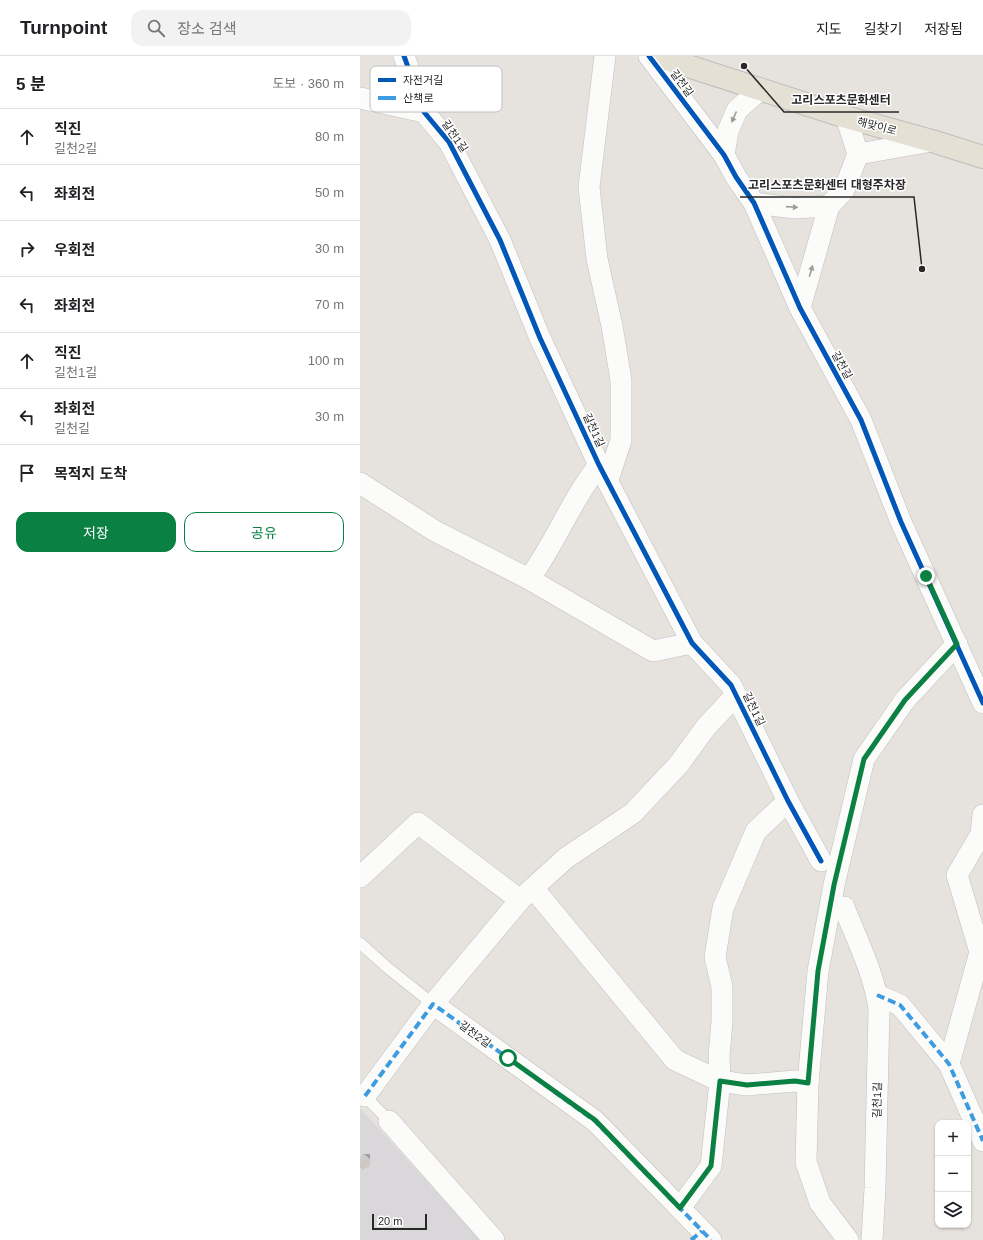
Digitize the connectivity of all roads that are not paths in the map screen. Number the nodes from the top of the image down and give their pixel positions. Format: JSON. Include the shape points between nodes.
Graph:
{"nodes":[{"id":1,"x":404,"y":56,"type":"edge"},
{"id":2,"x":605,"y":56,"type":"edge"},
{"id":3,"x":650,"y":56,"type":"edge"},
{"id":4,"x":656,"y":56,"type":"edge"},
{"id":5,"x":408,"y":66,"type":"edge"},
{"id":6,"x":761,"y":90,"type":"junction"},
{"id":7,"x":360,"y":98,"type":"edge"},
{"id":8,"x":370,"y":100,"type":"edge"},
{"id":9,"x":424,"y":112,"type":"edge"},
{"id":10,"x":846,"y":118,"type":"junction"},
{"id":11,"x":932,"y":141,"type":"junction"},
{"id":12,"x":858,"y":154,"type":"junction"},
{"id":13,"x":724,"y":155,"type":"junction"},
{"id":14,"x":983,"y":157,"type":"edge"},
{"id":15,"x":754,"y":203,"type":"junction"},
{"id":16,"x":829,"y":206,"type":"junction"},
{"id":17,"x":800,"y":308,"type":"junction"},
{"id":18,"x":604,"y":472,"type":"junction"},
{"id":19,"x":360,"y":483,"type":"edge"},
{"id":20,"x":529,"y":579,"type":"junction"},
{"id":21,"x":692,"y":643,"type":"junction"},
{"id":22,"x":957,"y":644,"type":"junction"},
{"id":23,"x":736,"y":695,"type":"junction"},
{"id":24,"x":983,"y":703,"type":"edge"},
{"id":25,"x":788,"y":801,"type":"junction"},
{"id":26,"x":983,"y":815,"type":"edge"},
{"id":27,"x":821,"y":861,"type":"joint"},
{"id":28,"x":360,"y":877,"type":"edge"},
{"id":29,"x":834,"y":885,"type":"junction"},
{"id":30,"x":526,"y":894,"type":"junction"},
{"id":31,"x":844,"y":907,"type":"joint"},
{"id":32,"x":360,"y":943,"type":"edge"},
{"id":33,"x":877,"y":995,"type":"junction"},
{"id":34,"x":433,"y":1004,"type":"junction"},
{"id":35,"x":949,"y":1064,"type":"junction"},
{"id":36,"x":720,"y":1081,"type":"junction"},
{"id":37,"x":808,"y":1083,"type":"junction"},
{"id":38,"x":362,"y":1094,"type":"edge"},
{"id":39,"x":389,"y":1121,"type":"joint"},
{"id":40,"x":983,"y":1141,"type":"edge"},
{"id":41,"x":680,"y":1208,"type":"junction"},
{"id":42,"x":701,"y":1237,"type":"edge"},
{"id":43,"x":494,"y":1240,"type":"edge"},
{"id":44,"x":848,"y":1240,"type":"edge"},
{"id":45,"x":872,"y":1240,"type":"edge"}],
"edges":[{"from":1,"to":5,"type":"street","name":"길천1길"},
{"from":2,"to":18,"type":"street","via":[[589,187],[597,259],[621,380],[621,440]]},
{"from":3,"to":13,"type":"street","name":"길천길"},
{"from":4,"to":6,"type":"main road","name":"해맞이로"},
{"from":6,"to":10,"type":"main road","name":"해맞이로"},
{"from":6,"to":13,"type":"street","one_way":true,"via":[[737,110],[728,131]]},
{"from":7,"to":8,"type":"street"},
{"from":9,"to":18,"type":"street","name":"길천1길","via":[[449,142],[500,240],[540,338]]},
{"from":10,"to":11,"type":"main road","name":"해맞이로"},
{"from":10,"to":12,"type":"street"},
{"from":11,"to":12,"type":"street"},
{"from":11,"to":14,"type":"main road","name":"해맞이로"},
{"from":12,"to":16,"type":"street","via":[[844,190]]},
{"from":13,"to":15,"type":"street","name":"길천길"},
{"from":15,"to":16,"type":"street","one_way":true,"via":[[794,208]]},
{"from":15,"to":17,"type":"street","name":"길천길"},
{"from":17,"to":16,"type":"street","one_way":true},
{"from":17,"to":22,"type":"street","name":"길천길","via":[[861,420],[901,522]]},
{"from":18,"to":20,"type":"street","via":[[585,483],[546,556]]},
{"from":18,"to":21,"type":"street","name":"길천1길"},
{"from":19,"to":20,"type":"street","via":[[435,531]]},
{"from":20,"to":21,"type":"street","via":[[653,651]]},
{"from":21,"to":23,"type":"street","name":"길천1길","via":[[731,685]]},
{"from":22,"to":24,"type":"street","name":"길천길"},
{"from":22,"to":29,"type":"street","via":[[905,700],[864,759]]},
{"from":23,"to":25,"type":"street","name":"길천1길"},
{"from":23,"to":30,"type":"street","via":[[706,727],[679,764],[633,813],[566,858]]},
{"from":25,"to":27,"type":"street","name":"길천1길"},
{"from":25,"to":36,"type":"street","via":[[756,831],[723,908],[715,957],[722,987]]},
{"from":26,"to":35,"type":"street","via":[[981,834],[957,875],[980,952]]},
{"from":27,"to":29,"type":"lane"},
{"from":28,"to":30,"type":"street","via":[[418,823]]},
{"from":29,"to":31,"type":"lane"},
{"from":29,"to":37,"type":"street","via":[[818,971]]},
{"from":30,"to":34,"type":"street"},
{"from":30,"to":36,"type":"street","via":[[675,1060]]},
{"from":31,"to":33,"type":"street","name":"길천1길"},
{"from":32,"to":34,"type":"lane","name":"길천2길"},
{"from":33,"to":35,"type":"street","via":[[900,1005]]},
{"from":33,"to":45,"type":"street","name":"길천1길","via":[[879,1025]]},
{"from":34,"to":38,"type":"street"},
{"from":34,"to":41,"type":"street","name":"길천2길","via":[[595,1120]]},
{"from":35,"to":40,"type":"street"},
{"from":36,"to":37,"type":"street","via":[[747,1085],[795,1081]]},
{"from":36,"to":41,"type":"street","via":[[711,1166]]},
{"from":37,"to":44,"type":"street","via":[[806,1162],[820,1203]]},
{"from":38,"to":39,"type":"lane"},
{"from":39,"to":43,"type":"street"},
{"from":41,"to":42,"type":"street","name":"길천2길"}]}
